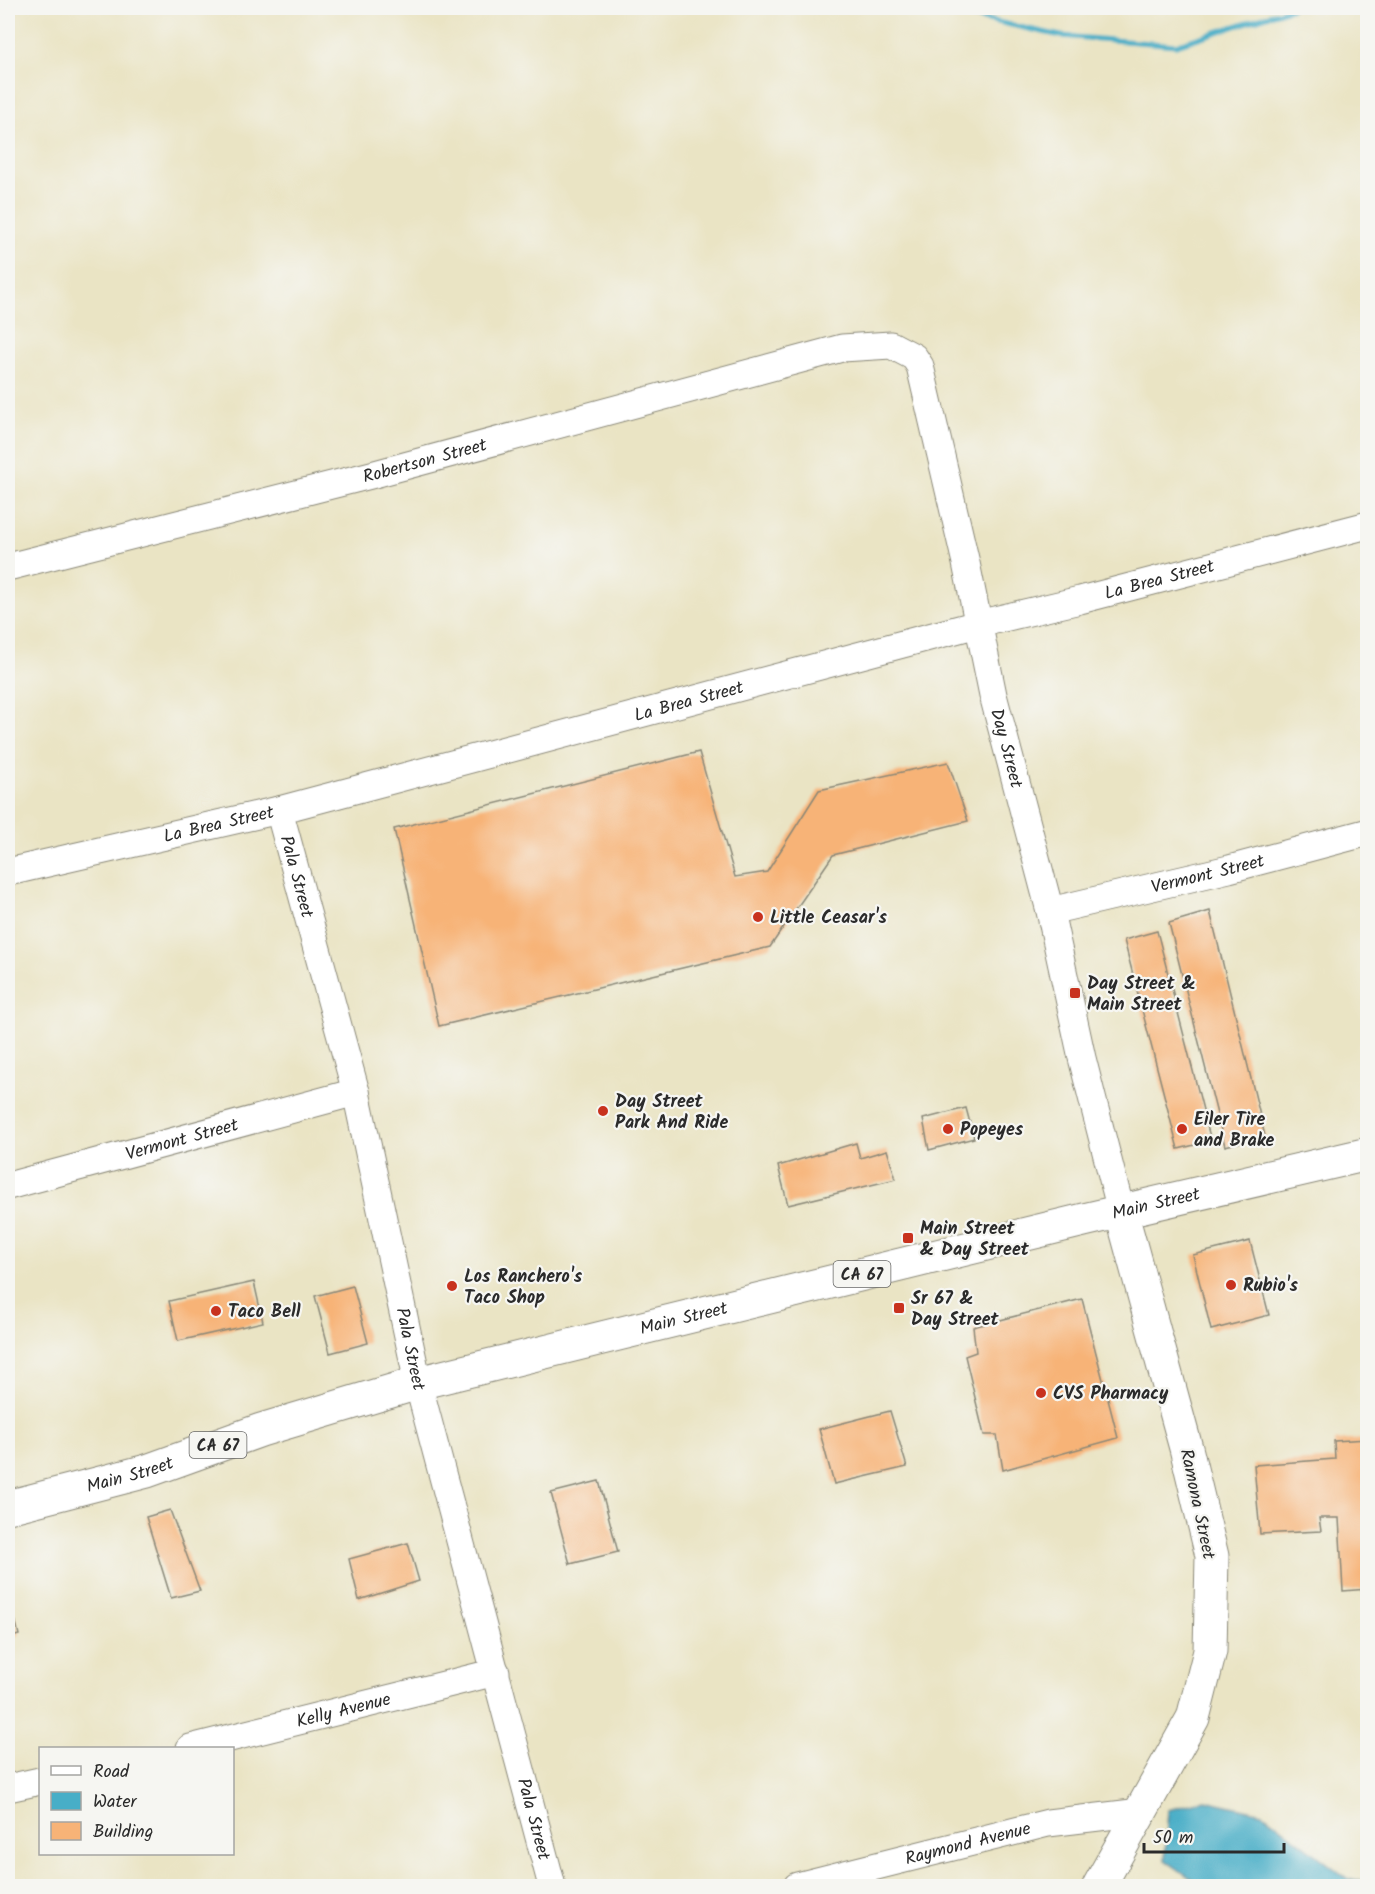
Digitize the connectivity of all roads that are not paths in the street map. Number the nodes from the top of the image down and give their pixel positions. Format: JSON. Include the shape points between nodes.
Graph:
{"nodes":[{"id":1,"x":842,"y":348,"type":"joint"},
{"id":2,"x":1368,"y":525,"type":"edge"},
{"id":3,"x":8,"y":567,"type":"edge"},
{"id":4,"x":978,"y":624,"type":"junction"},
{"id":5,"x":279,"y":810,"type":"junction"},
{"id":6,"x":1365,"y":834,"type":"dead end"},
{"id":7,"x":8,"y":872,"type":"edge"},
{"id":8,"x":1050,"y":911,"type":"junction"},
{"id":9,"x":356,"y":1092,"type":"junction"},
{"id":10,"x":1368,"y":1154,"type":"edge"},
{"id":11,"x":8,"y":1186,"type":"edge"},
{"id":12,"x":1121,"y":1211,"type":"junction"},
{"id":13,"x":418,"y":1383,"type":"junction"},
{"id":14,"x":8,"y":1507,"type":"edge"},
{"id":15,"x":496,"y":1672,"type":"junction"},
{"id":16,"x":198,"y":1747,"type":"edge"},
{"id":17,"x":39,"y":1781,"type":"edge"},
{"id":18,"x":8,"y":1788,"type":"edge"},
{"id":19,"x":1141,"y":1812,"type":"junction"},
{"id":20,"x":552,"y":1887,"type":"edge"},
{"id":21,"x":797,"y":1887,"type":"edge"},
{"id":22,"x":1099,"y":1887,"type":"edge"}],
"edges":[{"from":1,"to":3,"type":"street","name":"Robertson Street","via":[[371,475]]},
{"from":1,"to":4,"type":"street","name":"Day Street","via":[[891,345],[914,357],[920,366]]},
{"from":2,"to":4,"type":"street","name":"La Brea Street"},
{"from":4,"to":5,"type":"street","name":"La Brea Street"},
{"from":4,"to":8,"type":"street","name":"Day Street"},
{"from":5,"to":7,"type":"street","name":"La Brea Street"},
{"from":5,"to":9,"type":"street","name":"Pala Street"},
{"from":6,"to":8,"type":"street","name":"Vermont Street"},
{"from":8,"to":12,"type":"street","name":"Day Street"},
{"from":9,"to":11,"type":"street","name":"Vermont Street"},
{"from":9,"to":13,"type":"street","name":"Pala Street"},
{"from":10,"to":12,"type":"main road","name":"Main Street","number":"CA 67"},
{"from":12,"to":13,"type":"main road","name":"Main Street","number":"CA 67"},
{"from":12,"to":19,"type":"main road","name":"Ramona Street","via":[[1212,1556],[1210,1651],[1193,1718]]},
{"from":13,"to":14,"type":"main road","name":"Main Street","number":"CA 67","via":[[261,1430],[147,1470]]},
{"from":13,"to":15,"type":"street","name":"Pala Street"},
{"from":15,"to":16,"type":"street","name":"Kelly Avenue"},
{"from":15,"to":20,"type":"street","name":"Pala Street"},
{"from":17,"to":18,"type":"street"},
{"from":19,"to":21,"type":"street","name":"Raymond Avenue","via":[[1048,1823]]},
{"from":19,"to":22,"type":"main road","name":"Ramona Street"}]}
